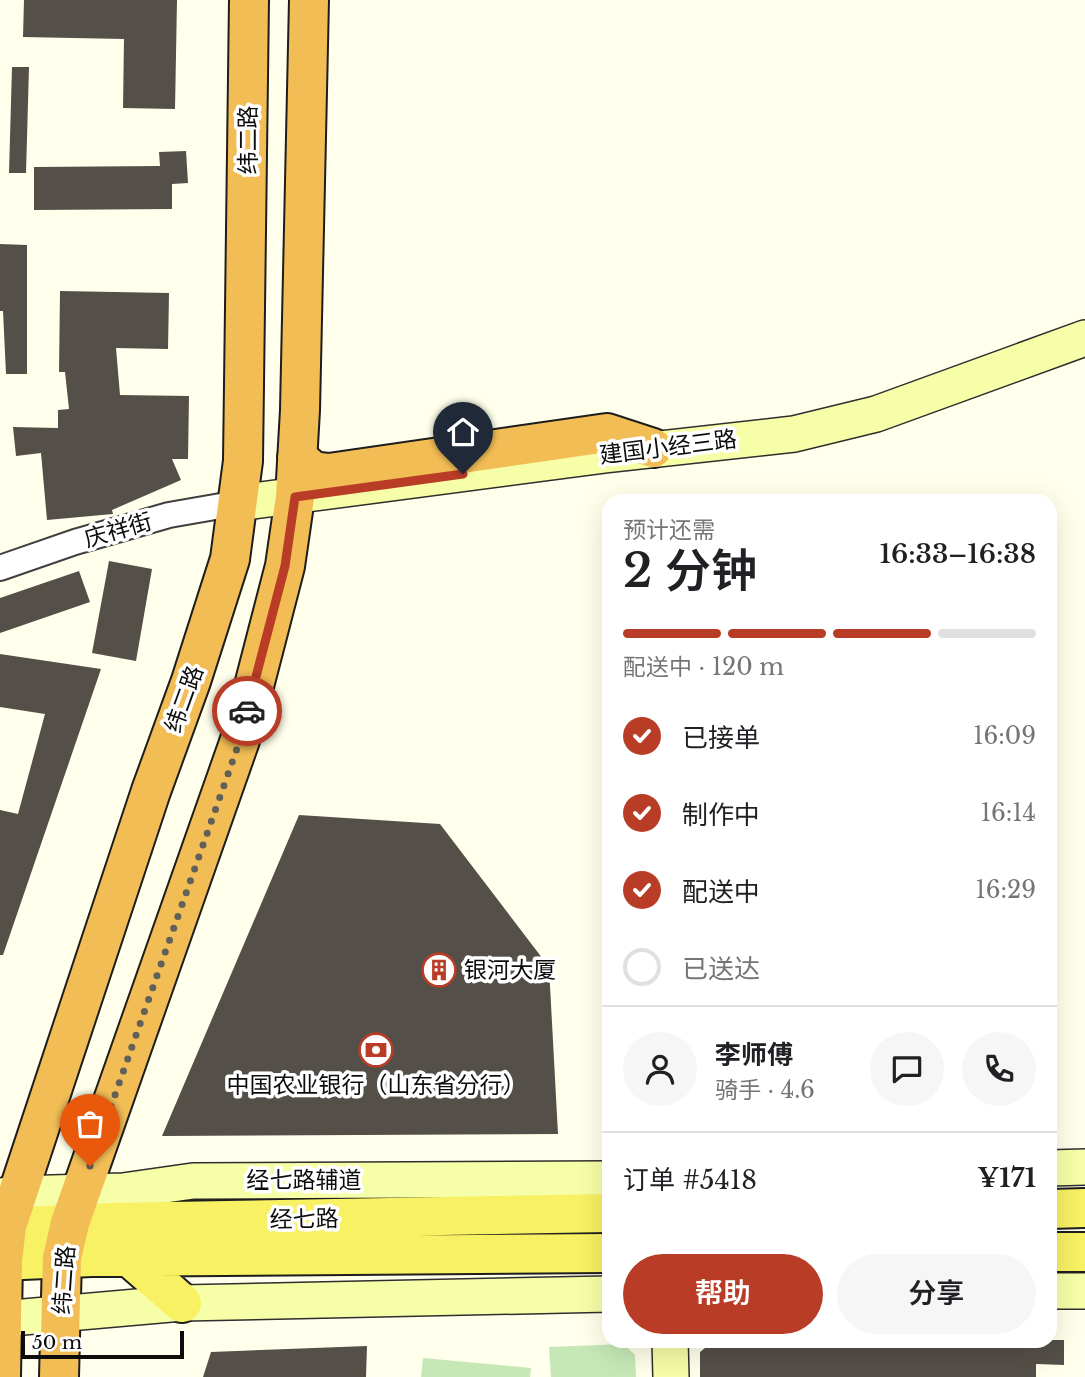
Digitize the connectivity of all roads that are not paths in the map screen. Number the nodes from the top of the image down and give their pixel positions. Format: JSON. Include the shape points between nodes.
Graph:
{"nodes":[{"id":1,"x":249,"y":0,"type":"edge"},
{"id":2,"x":309,"y":0,"type":"edge"},
{"id":3,"x":1085,"y":338,"type":"edge"},
{"id":4,"x":569,"y":448,"type":"junction"},
{"id":5,"x":653,"y":449,"type":"joint"},
{"id":6,"x":297,"y":457,"type":"junction"},
{"id":7,"x":295,"y":497,"type":"junction"},
{"id":8,"x":238,"y":503,"type":"junction"},
{"id":9,"x":0,"y":568,"type":"edge"},
{"id":10,"x":1085,"y":1167,"type":"edge"},
{"id":11,"x":1057,"y":1168,"type":"edge"},
{"id":12,"x":602,"y":1204,"type":"edge"},
{"id":13,"x":1085,"y":1208,"type":"edge"},
{"id":14,"x":1057,"y":1209,"type":"edge"},
{"id":15,"x":71,"y":1224,"type":"junction"},
{"id":16,"x":5,"y":1227,"type":"edge"},
{"id":17,"x":1057,"y":1252,"type":"edge"},
{"id":18,"x":1085,"y":1252,"type":"edge"},
{"id":19,"x":602,"y":1253,"type":"edge"},
{"id":20,"x":129,"y":1257,"type":"junction"},
{"id":21,"x":1057,"y":1291,"type":"edge"},
{"id":22,"x":1085,"y":1291,"type":"edge"},
{"id":23,"x":602,"y":1294,"type":"edge"},
{"id":24,"x":181,"y":1303,"type":"junction"},
{"id":25,"x":61,"y":1315,"type":"junction"},
{"id":26,"x":1,"y":1319,"type":"edge"},
{"id":27,"x":670,"y":1348,"type":"edge"},
{"id":28,"x":1,"y":1377,"type":"edge"},
{"id":29,"x":59,"y":1377,"type":"edge"},
{"id":30,"x":671,"y":1377,"type":"edge"}],
"edges":[{"from":1,"to":8,"type":"highway","name":"纬二路","via":[[243,461]]},
{"from":2,"to":6,"type":"highway","name":"纬二路"},
{"from":3,"to":5,"type":"main road","name":"建国小经三路","via":[[876,414],[794,434]]},
{"from":4,"to":5,"type":"highway","via":[[607,433]]},
{"from":4,"to":6,"type":"highway","via":[[329,473],[313,471]]},
{"from":4,"to":7,"type":"main road","name":"建国小经三路"},
{"from":6,"to":7,"type":"highway","name":"纬二路"},
{"from":7,"to":8,"type":"main road","name":"建国小经三路"},
{"from":7,"to":15,"type":"highway","name":"纬二路","via":[[285,566],[240,740]]},
{"from":8,"to":9,"type":"street","name":"庆祥街","via":[[169,515]]},
{"from":8,"to":16,"type":"highway","name":"纬二路","via":[[230,559],[199,657]]},
{"from":10,"to":11,"type":"main road"},
{"from":12,"to":15,"type":"main road","name":"经七路"},
{"from":13,"to":14,"type":"main road"},
{"from":15,"to":16,"type":"main road","name":"经七路"},
{"from":15,"to":20,"type":"main road","name":"经七路"},
{"from":15,"to":25,"type":"highway","name":"纬二路"},
{"from":16,"to":26,"type":"highway","name":"纬二路"},
{"from":17,"to":18,"type":"main road"},
{"from":19,"to":20,"type":"main road","name":"经七路"},
{"from":20,"to":24,"type":"main road"},
{"from":21,"to":22,"type":"main road"},
{"from":23,"to":24,"type":"main road"},
{"from":24,"to":25,"type":"main road"},
{"from":25,"to":26,"type":"main road"},
{"from":25,"to":29,"type":"highway","name":"纬二路"},
{"from":26,"to":28,"type":"highway","name":"纬二路"},
{"from":27,"to":30,"type":"main road"}]}
